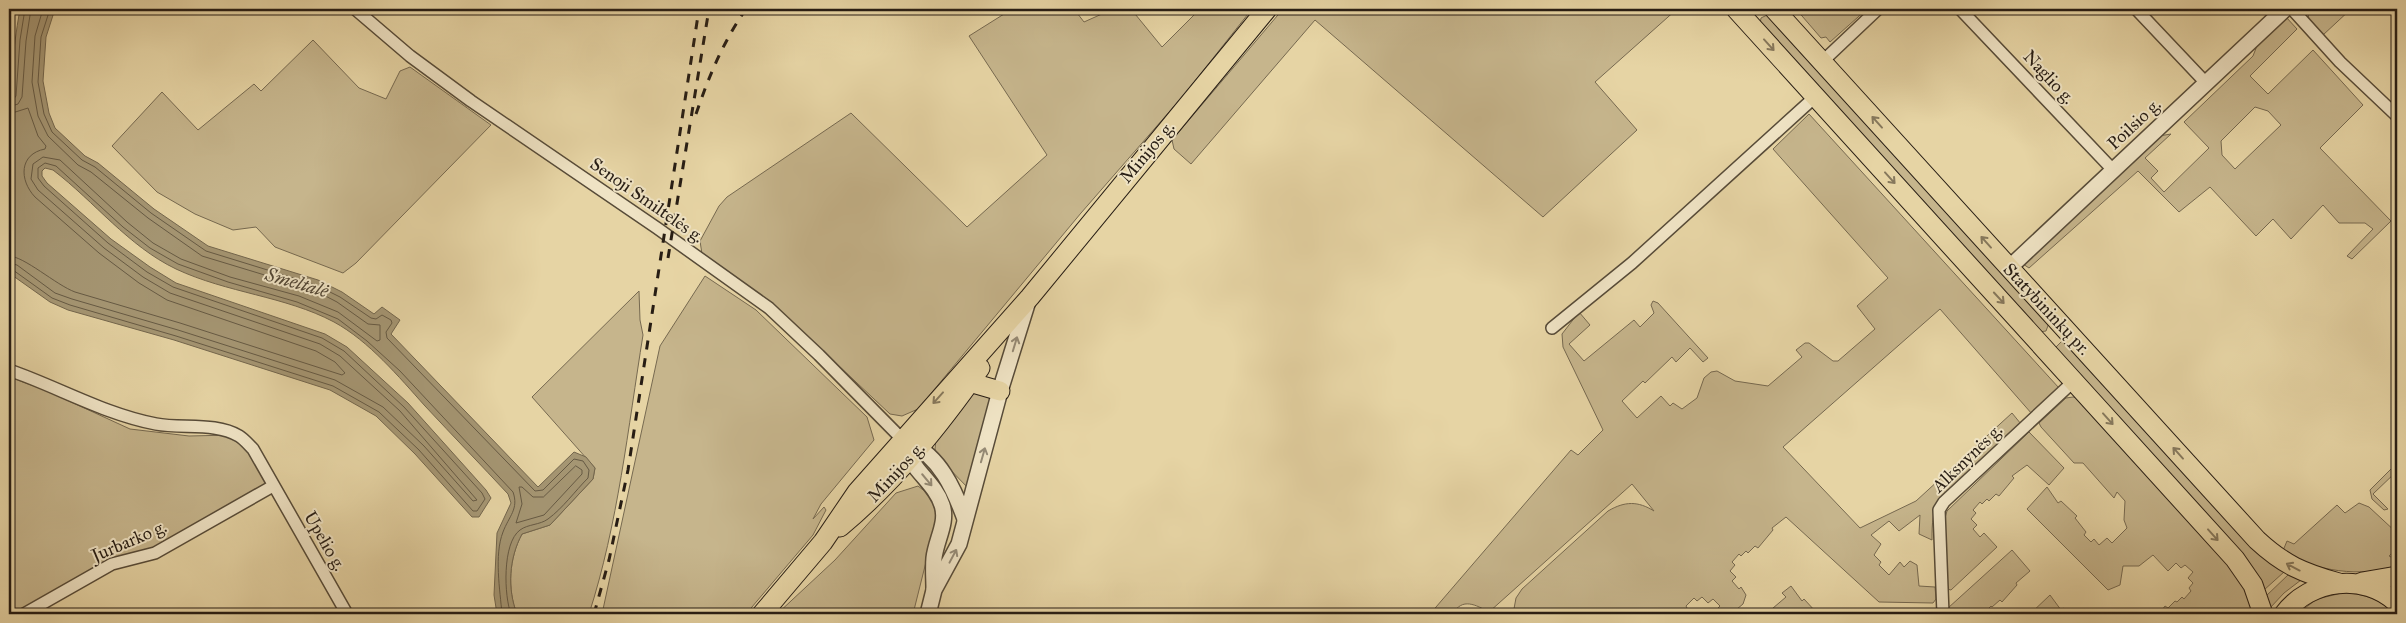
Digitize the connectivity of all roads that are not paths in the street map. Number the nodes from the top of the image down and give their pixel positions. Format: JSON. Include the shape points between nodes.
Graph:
{"nodes":[{"id":1,"x":355,"y":9,"type":"edge"},
{"id":2,"x":1267,"y":9,"type":"edge"},
{"id":3,"x":1736,"y":9,"type":"edge"},
{"id":4,"x":1760,"y":9,"type":"edge"},
{"id":5,"x":1774,"y":9,"type":"edge"},
{"id":6,"x":1878,"y":9,"type":"edge"},
{"id":7,"x":1960,"y":9,"type":"edge"},
{"id":8,"x":2136,"y":9,"type":"edge"},
{"id":9,"x":2285,"y":9,"type":"edge"},
{"id":10,"x":2292,"y":9,"type":"edge"},
{"id":11,"x":1751,"y":25,"type":"junction"},
{"id":12,"x":1823,"y":61,"type":"junction"},
{"id":13,"x":2206,"y":82,"type":"junction"},
{"id":14,"x":1816,"y":96,"type":"junction"},
{"id":15,"x":2397,"y":116,"type":"edge"},
{"id":16,"x":2113,"y":170,"type":"junction"},
{"id":17,"x":2009,"y":268,"type":"junction"},
{"id":18,"x":1030,"y":297,"type":"junction"},
{"id":19,"x":2063,"y":327,"type":"junction"},
{"id":20,"x":1552,"y":328,"type":"dead end"},
{"id":21,"x":2043,"y":346,"type":"junction"},
{"id":22,"x":9,"y":370,"type":"edge"},
{"id":23,"x":2074,"y":381,"type":"junction"},
{"id":24,"x":969,"y":382,"type":"junction"},
{"id":25,"x":1000,"y":391,"type":"junction"},
{"id":26,"x":910,"y":449,"type":"junction"},
{"id":27,"x":273,"y":486,"type":"junction"},
{"id":28,"x":965,"y":518,"type":"junction"},
{"id":29,"x":2397,"y":576,"type":"edge"},
{"id":30,"x":2346,"y":583,"type":"junction"},
{"id":31,"x":934,"y":590,"type":"junction"},
{"id":32,"x":2397,"y":603,"type":"edge"},
{"id":33,"x":24,"y":614,"type":"edge"},
{"id":34,"x":347,"y":614,"type":"edge"},
{"id":35,"x":762,"y":614,"type":"edge"},
{"id":36,"x":928,"y":614,"type":"edge"},
{"id":37,"x":1943,"y":614,"type":"edge"},
{"id":38,"x":2263,"y":614,"type":"edge"},
{"id":39,"x":2284,"y":614,"type":"edge"}],
"edges":[{"from":1,"to":26,"type":"street","name":"Senoji Smiltelės g.","via":[[463,95],[769,308]]},
{"from":2,"to":18,"type":"main road","name":"Minijos g."},
{"from":3,"to":11,"type":"main road","name":"Statybininkų pr."},
{"from":4,"to":11,"type":"main road","via":[[1752,17]]},
{"from":5,"to":12,"type":"main road","name":"Statybininkų pr."},
{"from":6,"to":12,"type":"street"},
{"from":7,"to":16,"type":"street","name":"Naglio g."},
{"from":8,"to":13,"type":"street"},
{"from":9,"to":13,"type":"street","name":"Poilsio g."},
{"from":10,"to":15,"type":"street","via":[[2340,62]]},
{"from":11,"to":14,"type":"main road","name":"Statybininkų pr.","one_way":true},
{"from":17,"to":12,"type":"main road","name":"Statybininkų pr.","one_way":true},
{"from":13,"to":16,"type":"street","name":"Poilsio g."},
{"from":14,"to":20,"type":"street","via":[[1632,263]]},
{"from":14,"to":21,"type":"main road","name":"Statybininkų pr.","one_way":true},
{"from":16,"to":17,"type":"street","name":"Poilsio g."},
{"from":17,"to":19,"type":"main road","name":"Statybininkų pr."},
{"from":18,"to":24,"type":"main road","name":"Minijos g."},
{"from":25,"to":18,"type":"street","one_way":true},
{"from":18,"to":26,"type":"main road","name":"Minijos g.","one_way":true},
{"from":19,"to":21,"type":"main road","via":[[2057,338]]},
{"from":30,"to":19,"type":"main road","name":"Statybininkų pr.","one_way":true,"via":[[2293,568],[2257,540]]},
{"from":21,"to":23,"type":"main road","name":"Statybininkų pr."},
{"from":22,"to":27,"type":"street","name":"Upelio g.","via":[[103,409],[157,424],[228,431],[241,436],[253,449]]},
{"from":23,"to":37,"type":"street","name":"Alksnynės g.","via":[[1939,510]]},
{"from":23,"to":38,"type":"main road","name":"Statybininkų pr.","one_way":true,"via":[[2235,559],[2253,585]]},
{"from":24,"to":25,"type":"main road"},
{"from":24,"to":26,"type":"main road","name":"Minijos g.","via":[[942,422]]},
{"from":28,"to":25,"type":"street","one_way":true},
{"from":26,"to":28,"type":"street","via":[[949,479]]},
{"from":26,"to":31,"type":"street","one_way":true,"via":[[943,506],[934,558]]},
{"from":26,"to":35,"type":"main road","name":"Minijos g.","via":[[870,501],[822,542]]},
{"from":27,"to":33,"type":"street","name":"Jurbarko g.","via":[[155,553],[112,564]]},
{"from":27,"to":34,"type":"street","name":"Upelio g."},
{"from":31,"to":28,"type":"street","one_way":true,"via":[[959,544]]},
{"from":29,"to":30,"type":"main road"},
{"from":30,"to":32,"type":"main road","name":"Statybininkų pr.","via":[[2381,591]]},
{"from":30,"to":39,"type":"main road","via":[[2311,591]]},
{"from":31,"to":36,"type":"street"}]}
